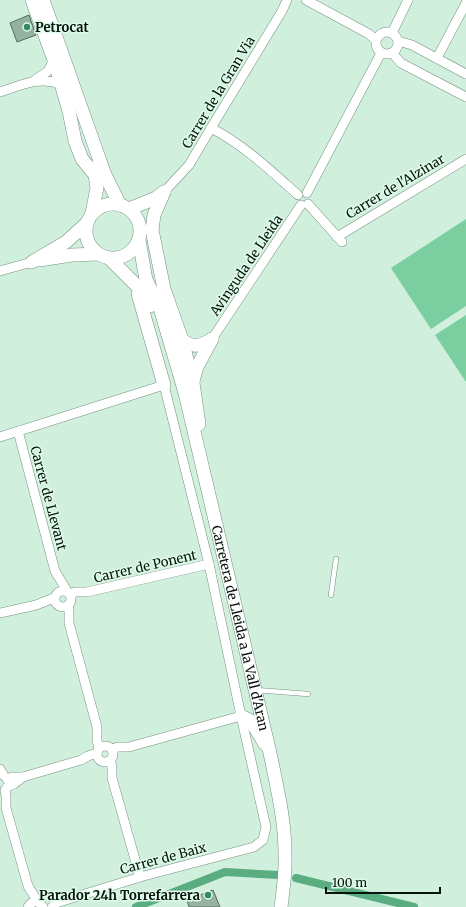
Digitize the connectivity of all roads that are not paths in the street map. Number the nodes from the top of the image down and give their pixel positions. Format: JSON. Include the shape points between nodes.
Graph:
{"nodes":[{"id":1,"x":34,"y":0,"type":"edge"},
{"id":2,"x":287,"y":0,"type":"edge"},
{"id":3,"x":306,"y":0,"type":"edge"},
{"id":4,"x":408,"y":0,"type":"edge"},
{"id":5,"x":466,"y":3,"type":"edge"},
{"id":6,"x":395,"y":37,"type":"junction"},
{"id":7,"x":376,"y":40,"type":"junction"},
{"id":8,"x":381,"y":53,"type":"junction"},
{"id":9,"x":392,"y":53,"type":"junction"},
{"id":10,"x":437,"y":58,"type":"junction"},
{"id":11,"x":54,"y":60,"type":"junction"},
{"id":12,"x":466,"y":74,"type":"edge"},
{"id":13,"x":32,"y":82,"type":"junction"},
{"id":14,"x":61,"y":84,"type":"junction"},
{"id":15,"x":0,"y":92,"type":"edge"},
{"id":16,"x":466,"y":97,"type":"edge"},
{"id":17,"x":211,"y":128,"type":"junction"},
{"id":18,"x":89,"y":133,"type":"junction"},
{"id":19,"x":466,"y":159,"type":"edge"},
{"id":20,"x":95,"y":175,"type":"junction"},
{"id":21,"x":303,"y":194,"type":"junction"},
{"id":22,"x":160,"y":195,"type":"junction"},
{"id":23,"x":304,"y":205,"type":"junction"},
{"id":24,"x":125,"y":207,"type":"junction"},
{"id":25,"x":89,"y":218,"type":"junction"},
{"id":26,"x":140,"y":226,"type":"junction"},
{"id":27,"x":139,"y":240,"type":"junction"},
{"id":28,"x":103,"y":256,"type":"junction"},
{"id":29,"x":32,"y":262,"type":"junction"},
{"id":30,"x":0,"y":271,"type":"edge"},
{"id":31,"x":134,"y":283,"type":"junction"},
{"id":32,"x":160,"y":308,"type":"junction"},
{"id":33,"x":212,"y":339,"type":"junction"},
{"id":34,"x":182,"y":340,"type":"junction"},
{"id":35,"x":174,"y":352,"type":"junction"},
{"id":36,"x":193,"y":383,"type":"junction"},
{"id":37,"x":164,"y":385,"type":"junction"},
{"id":38,"x":18,"y":431,"type":"junction"},
{"id":39,"x":0,"y":437,"type":"edge"},
{"id":40,"x":206,"y":481,"type":"junction"},
{"id":41,"x":336,"y":559,"type":"dead end"},
{"id":42,"x":209,"y":564,"type":"junction"},
{"id":43,"x":331,"y":595,"type":"dead end"},
{"id":44,"x":62,"y":599,"type":"junction"},
{"id":45,"x":0,"y":613,"type":"edge"},
{"id":46,"x":256,"y":690,"type":"junction"},
{"id":47,"x":308,"y":694,"type":"dead end"},
{"id":48,"x":241,"y":716,"type":"junction"},
{"id":49,"x":270,"y":753,"type":"junction"},
{"id":50,"x":105,"y":754,"type":"junction"},
{"id":51,"x":3,"y":781,"type":"edge"},
{"id":52,"x":0,"y":799,"type":"edge"},
{"id":53,"x":6,"y":808,"type":"junction"},
{"id":54,"x":140,"y":877,"type":"junction"},
{"id":55,"x":35,"y":905,"type":"edge"},
{"id":56,"x":54,"y":905,"type":"edge"},
{"id":57,"x":281,"y":907,"type":"edge"}],
"edges":[{"from":1,"to":11,"type":"main road"},
{"from":1,"to":18,"type":"main road","via":[[64,58]]},
{"from":2,"to":17,"type":"street","name":"Carrer de la Gran Via"},
{"from":3,"to":7,"type":"street"},
{"from":4,"to":6,"type":"street"},
{"from":5,"to":10,"type":"street"},
{"from":6,"to":7,"type":"street","via":[[384,33]]},
{"from":6,"to":9,"type":"street","via":[[397,48]]},
{"from":6,"to":10,"type":"street"},
{"from":7,"to":8,"type":"street","via":[[376,47]]},
{"from":8,"to":9,"type":"street"},
{"from":8,"to":21,"type":"street"},
{"from":9,"to":16,"type":"street","via":[[401,64]]},
{"from":10,"to":12,"type":"street"},
{"from":11,"to":13,"type":"street","via":[[48,71]]},
{"from":11,"to":14,"type":"main road"},
{"from":13,"to":14,"type":"street","via":[[48,80]]},
{"from":13,"to":15,"type":"street"},
{"from":14,"to":20,"type":"main road","via":[[75,141],[82,158]]},
{"from":17,"to":21,"type":"street","via":[[244,148]]},
{"from":17,"to":22,"type":"street","name":"Carrer de la Gran Via","via":[[189,165]]},
{"from":18,"to":20,"type":"main road"},
{"from":18,"to":24,"type":"main road","via":[[105,175]]},
{"from":19,"to":23,"type":"street","name":"Carrer de l'Alzinar","via":[[340,239]]},
{"from":20,"to":25,"type":"main road","via":[[97,188]]},
{"from":21,"to":23,"type":"street","via":[[310,198]]},
{"from":22,"to":24,"type":"main road"},
{"from":22,"to":26,"type":"main road"},
{"from":22,"to":34,"type":"main road","via":[[152,230],[164,289]]},
{"from":23,"to":33,"type":"street","name":"Avinguda de Lleida"},
{"from":24,"to":25,"type":"main road","via":[[105,205],[98,208]]},
{"from":24,"to":26,"type":"main road","via":[[136,217]]},
{"from":25,"to":28,"type":"main road","via":[[87,240],[92,248]]},
{"from":25,"to":29,"type":"main road","via":[[66,242]]},
{"from":26,"to":27,"type":"main road"},
{"from":27,"to":28,"type":"main road","via":[[127,255],[120,258]]},
{"from":27,"to":32,"type":"main road","via":[[146,280]]},
{"from":28,"to":29,"type":"main road","via":[[72,255]]},
{"from":28,"to":31,"type":"main road"},
{"from":29,"to":30,"type":"street"},
{"from":31,"to":35,"type":"main road","via":[[143,293]]},
{"from":31,"to":37,"type":"main road"},
{"from":32,"to":34,"type":"main road"},
{"from":32,"to":35,"type":"main road"},
{"from":33,"to":34,"type":"main road","via":[[198,346],[192,346]]},
{"from":33,"to":36,"type":"main road","via":[[197,367]]},
{"from":34,"to":36,"type":"main road"},
{"from":35,"to":40,"type":"main road","name":"Carretera de Lleida a la Vall d'Aran"},
{"from":36,"to":40,"type":"main road"},
{"from":37,"to":38,"type":"street"},
{"from":37,"to":42,"type":"street"},
{"from":38,"to":39,"type":"street"},
{"from":38,"to":44,"type":"street","name":"Carrer de Llevant"},
{"from":40,"to":46,"type":"main road","name":"Carretera de Lleida a la Vall d'Aran"},
{"from":41,"to":43,"type":"lane"},
{"from":42,"to":44,"type":"street","name":"Carrer de Ponent"},
{"from":42,"to":48,"type":"street"},
{"from":44,"to":45,"type":"street","name":"Carrer de Ponent"},
{"from":44,"to":50,"type":"street","name":"Carrer de Llevant","via":[[97,727],[105,738]]},
{"from":46,"to":47,"type":"lane"},
{"from":46,"to":49,"type":"main road","name":"Carretera de Lleida a la Vall d'Aran"},
{"from":48,"to":49,"type":"main road","via":[[251,721]]},
{"from":48,"to":50,"type":"street","via":[[129,747],[120,754]]},
{"from":48,"to":54,"type":"street","name":"Carrer de Baix","via":[[266,827],[263,840],[254,847]]},
{"from":49,"to":57,"type":"main road","name":"Carretera de Lleida a la Vall d'Aran","via":[[280,802],[286,856]]},
{"from":50,"to":51,"type":"street","via":[[88,756]]},
{"from":50,"to":54,"type":"street","name":"Carrer de Llevant"},
{"from":51,"to":53,"type":"street"},
{"from":52,"to":53,"type":"street"},
{"from":53,"to":55,"type":"street","via":[[28,886],[27,891]]},
{"from":54,"to":56,"type":"street","name":"Carrer de Baix"},
{"from":55,"to":56,"type":"street","name":"Carrer de Baix"}]}
